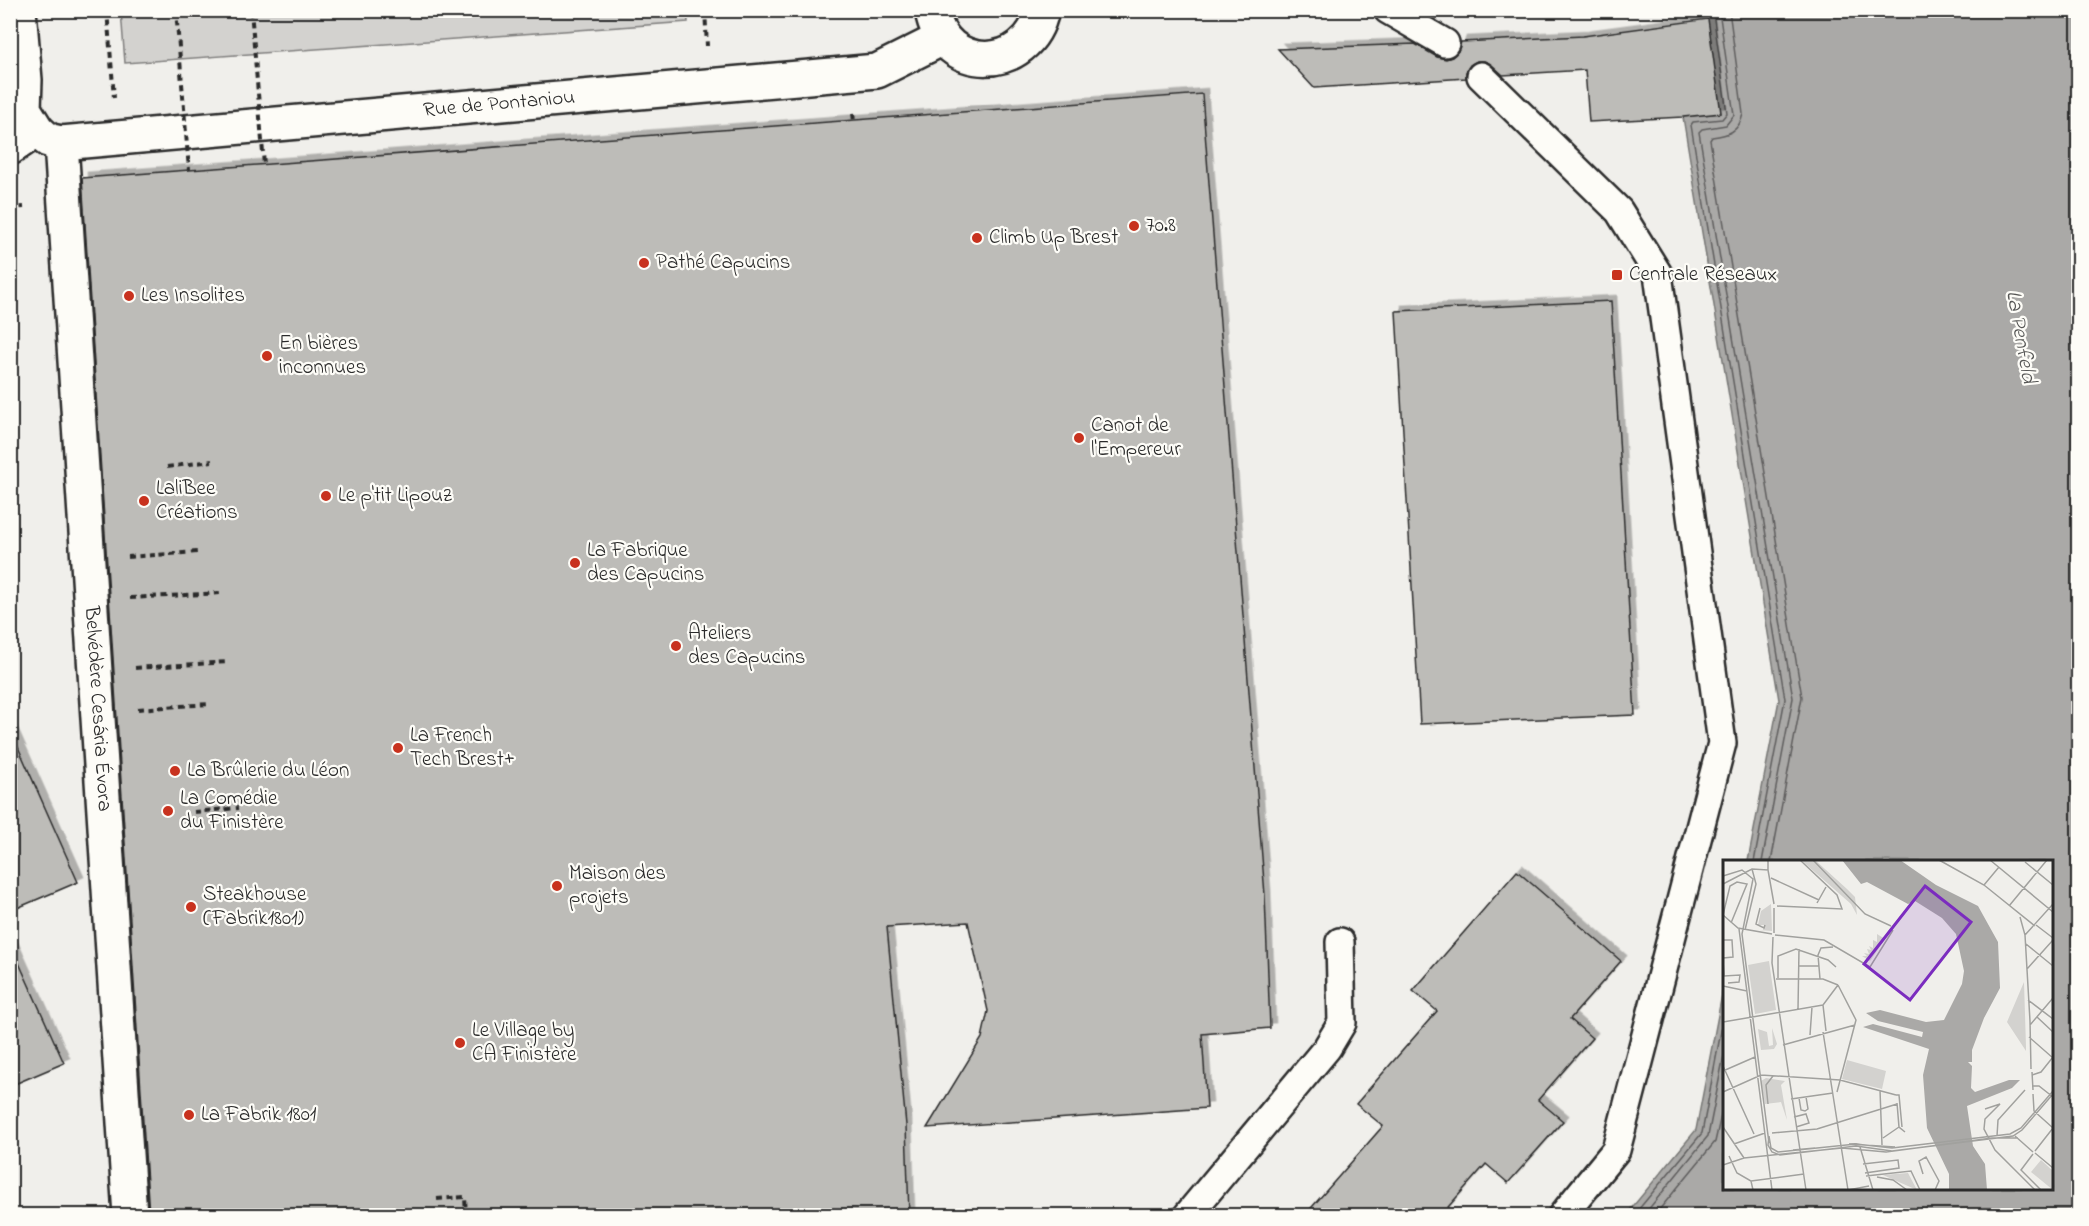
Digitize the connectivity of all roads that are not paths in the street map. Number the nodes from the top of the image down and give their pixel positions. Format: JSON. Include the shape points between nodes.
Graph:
{"nodes":[{"id":1,"x":19,"y":10,"type":"edge"},
{"id":2,"x":1042,"y":10,"type":"edge"},
{"id":3,"x":1388,"y":10,"type":"edge"},
{"id":4,"x":938,"y":24,"type":"edge"},
{"id":5,"x":1444,"y":43,"type":"dead end"},
{"id":6,"x":1481,"y":76,"type":"dead end"},
{"id":7,"x":49,"y":137,"type":"junction"},
{"id":8,"x":10,"y":148,"type":"edge"},
{"id":9,"x":1340,"y":942,"type":"dead end"},
{"id":10,"x":130,"y":1215,"type":"edge"},
{"id":11,"x":1187,"y":1215,"type":"edge"},
{"id":12,"x":1562,"y":1215,"type":"edge"}],
"edges":[{"from":1,"to":7,"type":"street","via":[[24,109]]},
{"from":2,"to":4,"type":"street","via":[[1037,30],[1025,44],[1010,55],[992,59],[973,58],[957,51]]},
{"from":3,"to":5,"type":"lane"},
{"from":4,"to":7,"type":"street","name":"Rue de Pontaniou","via":[[877,71],[117,138]]},
{"from":6,"to":12,"type":"lane","via":[[1619,211],[1658,274],[1722,743],[1616,1150]]},
{"from":7,"to":8,"type":"street","name":"Rue de Pontaniou"},
{"from":7,"to":10,"type":"street","name":"Belvédère Cesária Évora"},
{"from":9,"to":11,"type":"lane","via":[[1342,1023],[1327,1048]]}]}
